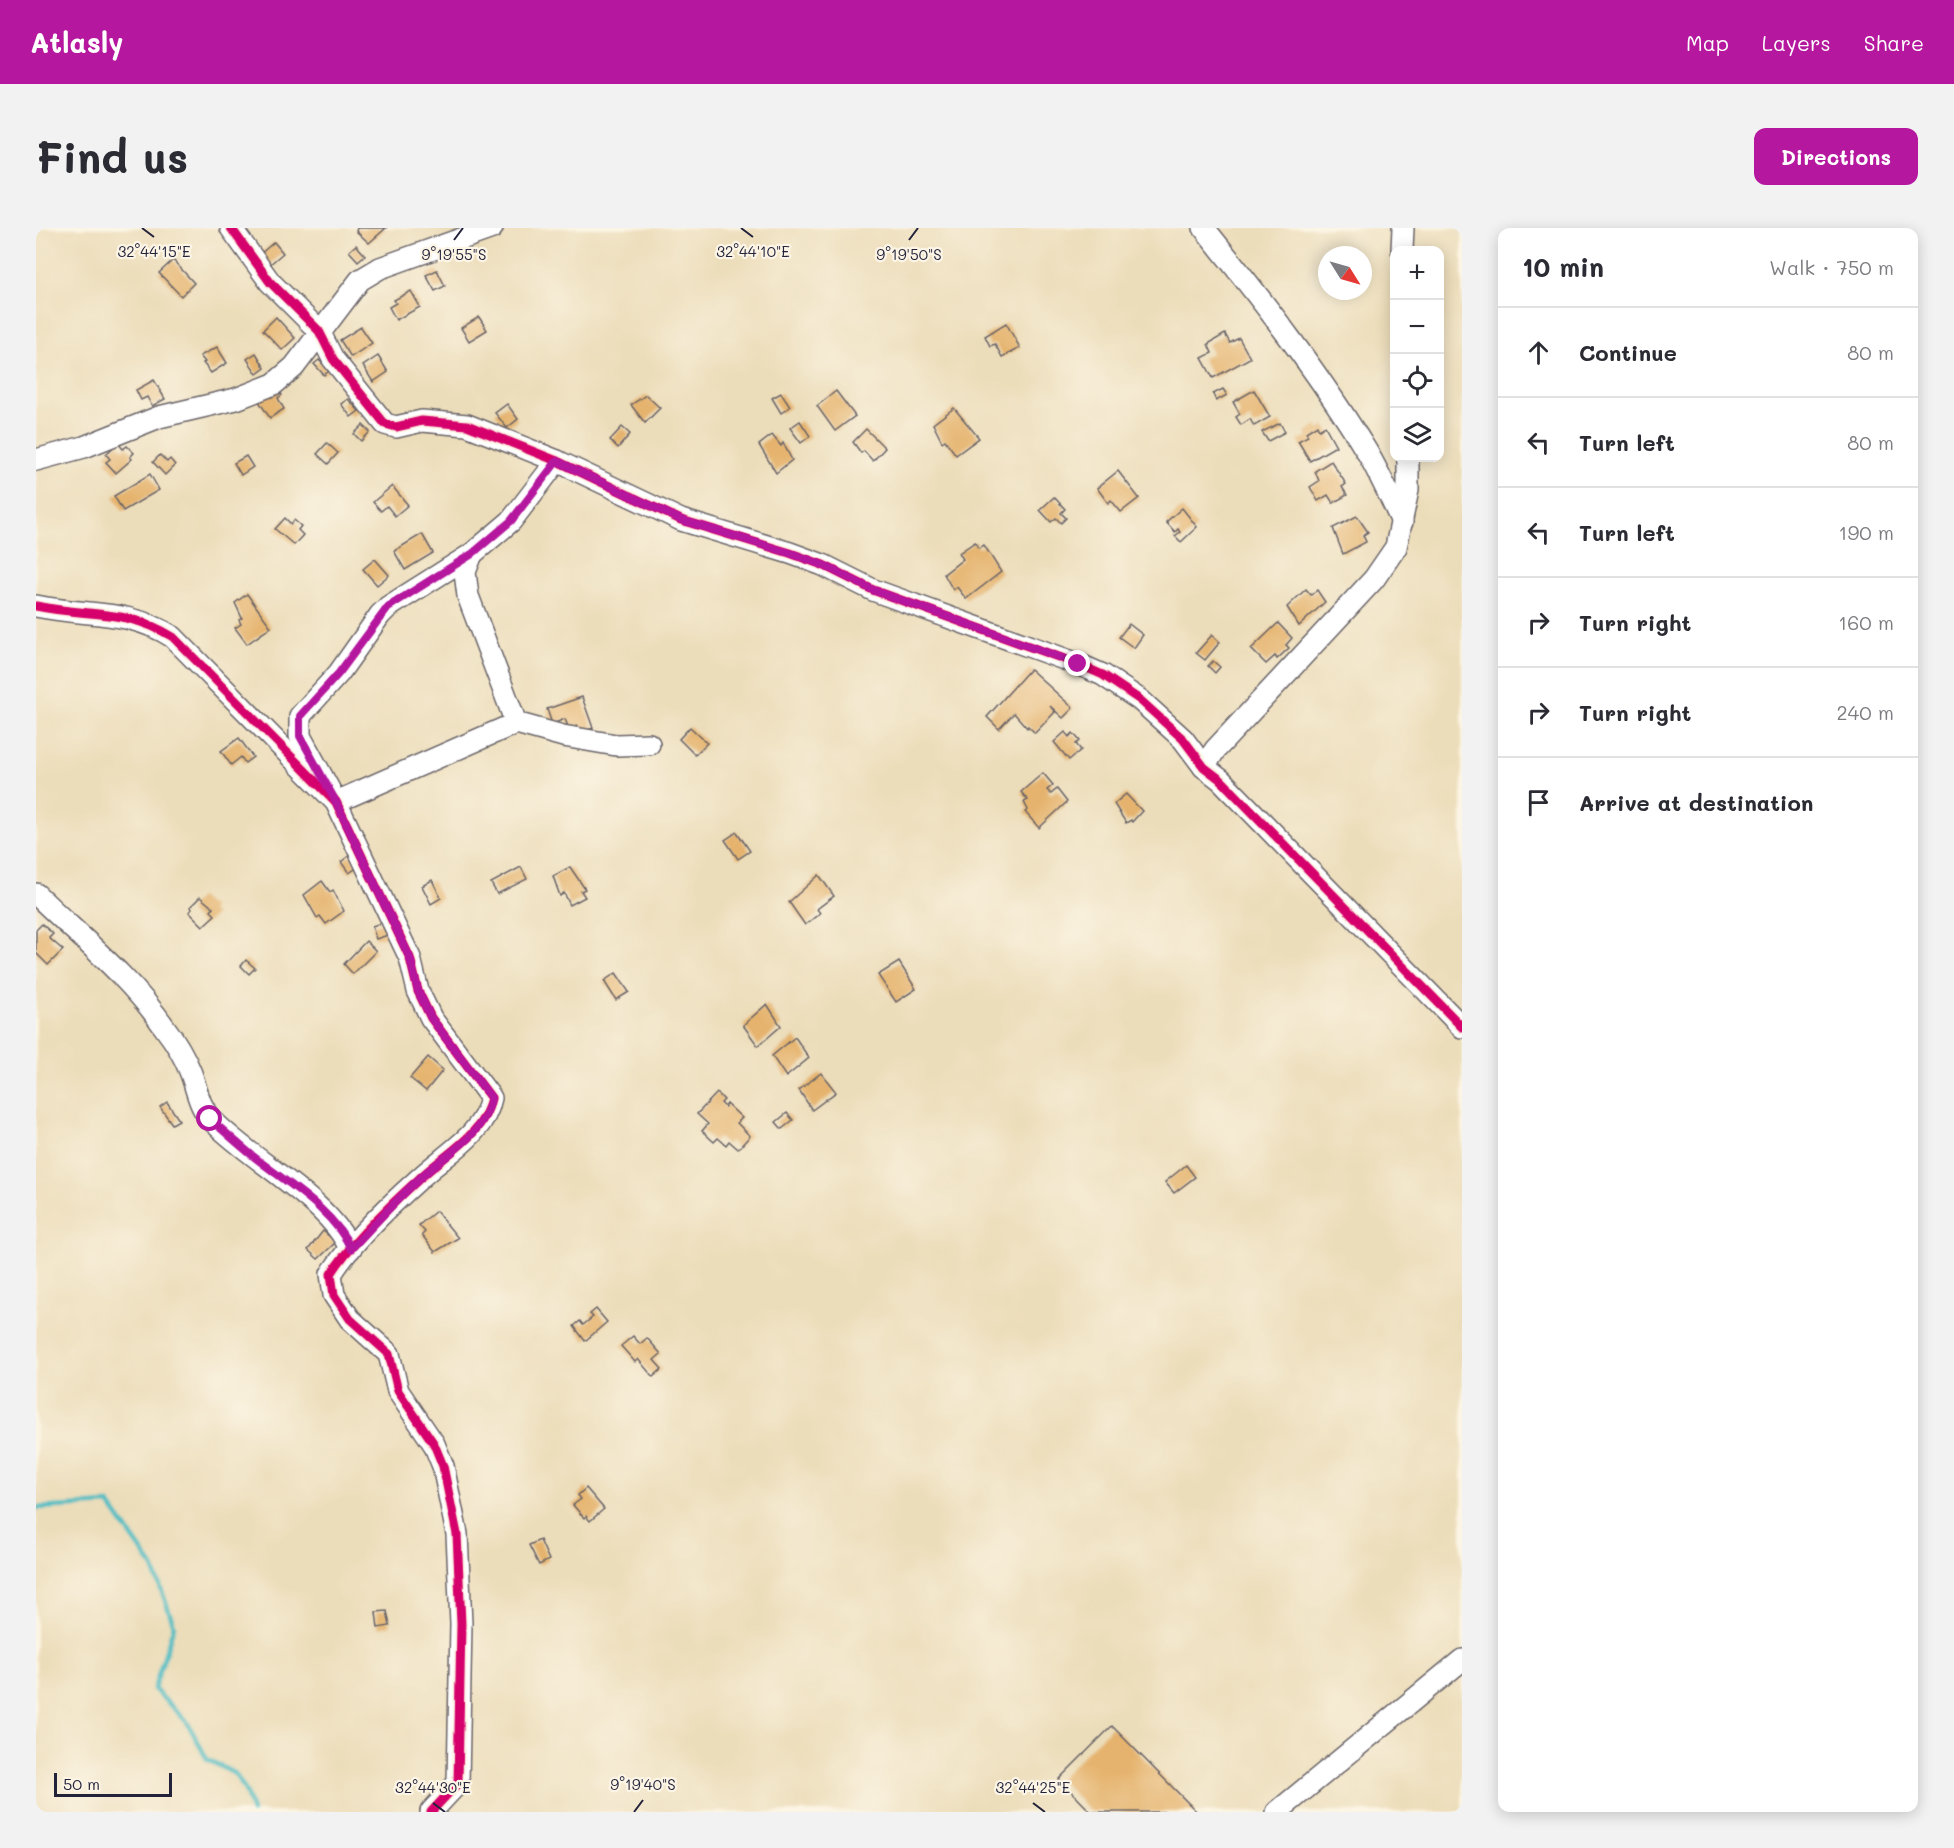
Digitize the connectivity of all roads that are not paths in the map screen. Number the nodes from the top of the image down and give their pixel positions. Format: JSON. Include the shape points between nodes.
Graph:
{"nodes":[{"id":1,"x":231,"y":228,"type":"edge"},
{"id":2,"x":492,"y":228,"type":"edge"},
{"id":3,"x":1204,"y":228,"type":"edge"},
{"id":4,"x":1403,"y":228,"type":"edge"},
{"id":5,"x":1402,"y":246,"type":"edge"},
{"id":6,"x":319,"y":331,"type":"junction"},
{"id":7,"x":36,"y":460,"type":"edge"},
{"id":8,"x":557,"y":461,"type":"junction"},
{"id":9,"x":1408,"y":462,"type":"edge"},
{"id":10,"x":1402,"y":522,"type":"junction"},
{"id":11,"x":472,"y":554,"type":"junction"},
{"id":12,"x":36,"y":606,"type":"edge"},
{"id":13,"x":516,"y":723,"type":"junction"},
{"id":14,"x":649,"y":744,"type":"dead end"},
{"id":15,"x":1204,"y":767,"type":"junction"},
{"id":16,"x":336,"y":802,"type":"junction"},
{"id":17,"x":36,"y":894,"type":"edge"},
{"id":18,"x":1462,"y":1028,"type":"edge"},
{"id":19,"x":351,"y":1249,"type":"junction"},
{"id":20,"x":1462,"y":1660,"type":"edge"},
{"id":21,"x":430,"y":1812,"type":"edge"},
{"id":22,"x":1277,"y":1812,"type":"edge"}],
"edges":[{"from":1,"to":6,"type":"street","via":[[270,282]]},
{"from":2,"to":6,"type":"street","via":[[380,268],[360,280]]},
{"from":3,"to":10,"type":"street","via":[[1268,307],[1329,393],[1368,453]]},
{"from":4,"to":5,"type":"street"},
{"from":6,"to":7,"type":"street","via":[[294,367],[274,384],[236,399],[159,417],[84,447]]},
{"from":6,"to":8,"type":"street","via":[[333,359],[385,424],[396,427],[422,421],[467,426]]},
{"from":8,"to":11,"type":"street","via":[[511,521]]},
{"from":8,"to":15,"type":"street","via":[[681,520],[823,565],[873,590],[1103,675],[1159,716]]},
{"from":9,"to":10,"type":"street"},
{"from":10,"to":15,"type":"street","via":[[1396,547],[1374,579],[1215,750]]},
{"from":11,"to":13,"type":"street","via":[[465,572],[468,596]]},
{"from":11,"to":16,"type":"street","via":[[388,607],[339,673],[300,716],[300,736]]},
{"from":12,"to":16,"type":"street","via":[[134,618],[173,637]]},
{"from":13,"to":14,"type":"street","via":[[616,745]]},
{"from":13,"to":16,"type":"street"},
{"from":15,"to":18,"type":"street"},
{"from":16,"to":19,"type":"street","via":[[410,958],[418,991],[431,1018],[491,1098],[488,1113],[474,1132],[418,1179]]},
{"from":17,"to":19,"type":"street","via":[[88,941],[156,1014],[191,1072],[197,1097],[210,1119],[300,1191],[345,1236]]},
{"from":19,"to":21,"type":"street","via":[[331,1274],[334,1295],[350,1319],[389,1354],[398,1391],[434,1444],[443,1466],[457,1534],[461,1624],[458,1783]]},
{"from":20,"to":22,"type":"street"}]}
